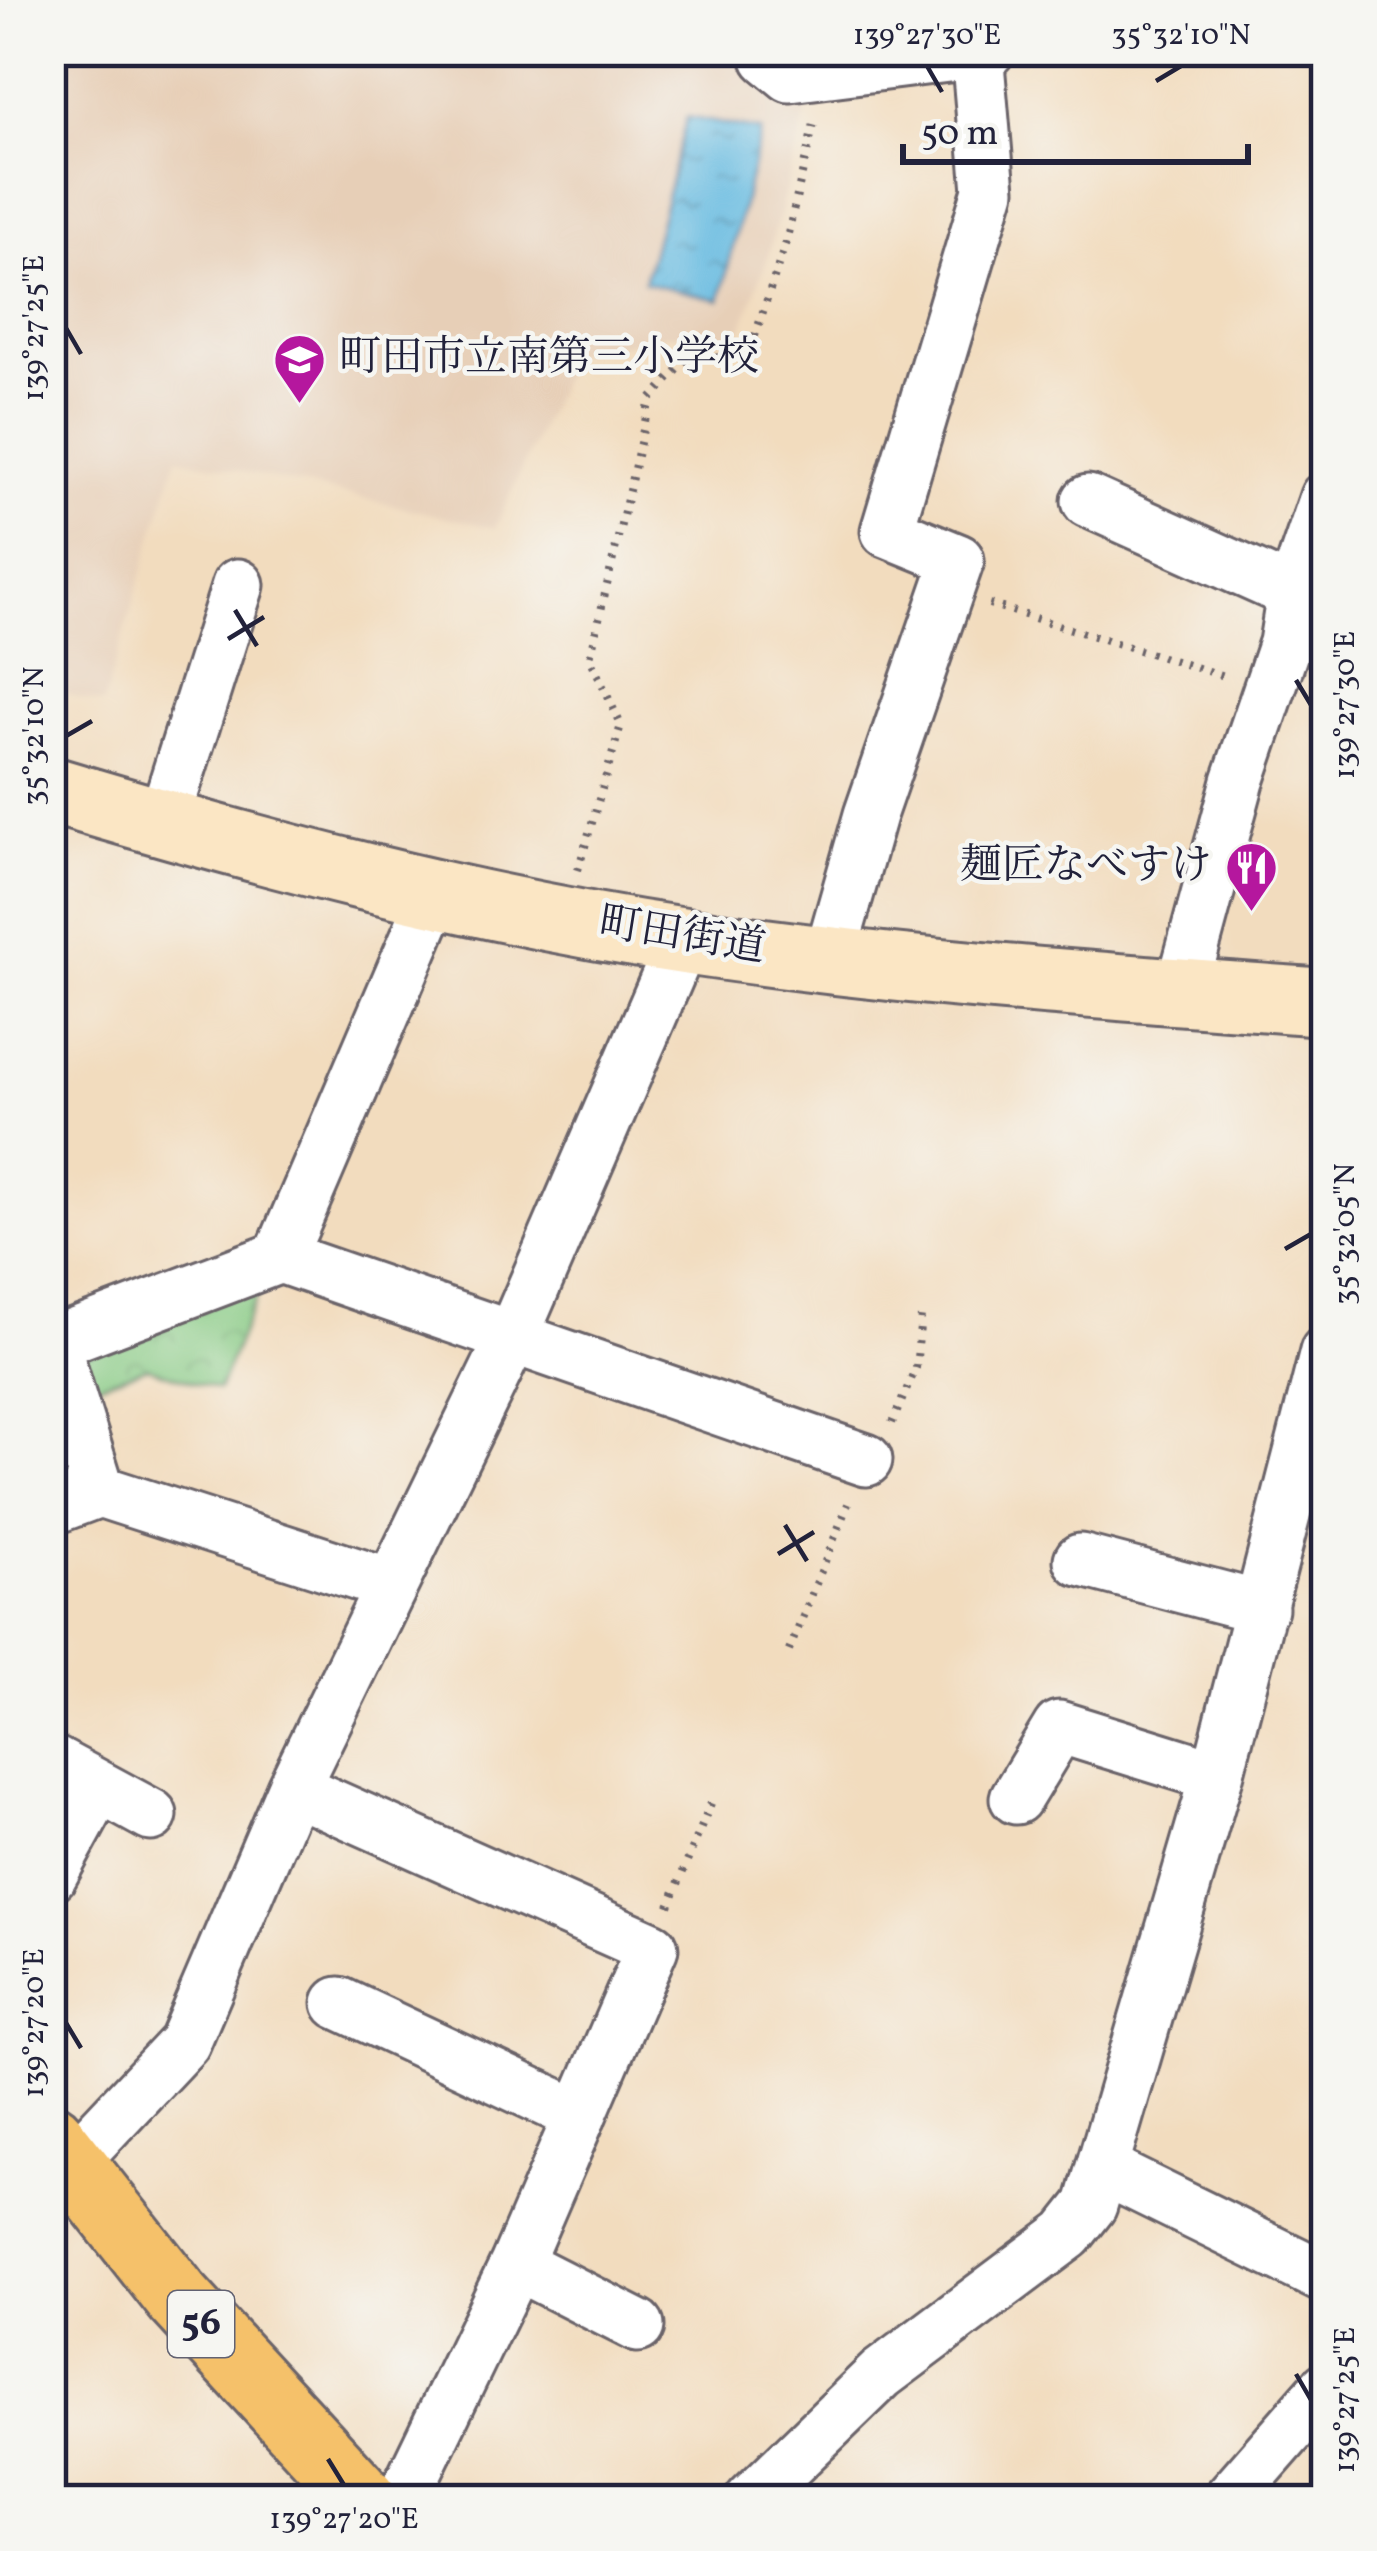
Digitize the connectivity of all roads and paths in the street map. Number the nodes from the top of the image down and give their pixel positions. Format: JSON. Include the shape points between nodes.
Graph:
{"nodes":[{"id":1,"x":767,"y":51,"type":"edge"},
{"id":2,"x":988,"y":51,"type":"edge"},
{"id":3,"x":977,"y":52,"type":"edge"},
{"id":4,"x":826,"y":72,"type":"junction"},
{"id":5,"x":1326,"y":496,"type":"edge"},
{"id":6,"x":1088,"y":501,"type":"dead end"},
{"id":7,"x":238,"y":585,"type":"dead end"},
{"id":8,"x":948,"y":591,"type":"junction"},
{"id":9,"x":1294,"y":593,"type":"junction"},
{"id":10,"x":1294,"y":659,"type":"edge"},
{"id":11,"x":57,"y":806,"type":"edge"},
{"id":12,"x":163,"y":822,"type":"junction"},
{"id":13,"x":436,"y":892,"type":"junction"},
{"id":14,"x":563,"y":917,"type":"junction"},
{"id":15,"x":683,"y":940,"type":"junction"},
{"id":16,"x":829,"y":959,"type":"junction"},
{"id":17,"x":1181,"y":992,"type":"junction"},
{"id":18,"x":1326,"y":1002,"type":"edge"},
{"id":19,"x":280,"y":1257,"type":"junction"},
{"id":20,"x":512,"y":1340,"type":"junction"},
{"id":21,"x":52,"y":1344,"type":"edge"},
{"id":22,"x":1323,"y":1381,"type":"edge"},
{"id":23,"x":866,"y":1460,"type":"dead end"},
{"id":24,"x":99,"y":1491,"type":"junction"},
{"id":25,"x":51,"y":1509,"type":"edge"},
{"id":26,"x":1080,"y":1560,"type":"dead end"},
{"id":27,"x":390,"y":1585,"type":"junction"},
{"id":28,"x":1262,"y":1608,"type":"junction"},
{"id":29,"x":1217,"y":1776,"type":"junction"},
{"id":30,"x":293,"y":1788,"type":"junction"},
{"id":31,"x":714,"y":1796,"type":"dead end"},
{"id":32,"x":1016,"y":1798,"type":"dead end"},
{"id":33,"x":151,"y":1815,"type":"dead end"},
{"id":34,"x":51,"y":1875,"type":"edge"},
{"id":35,"x":652,"y":1948,"type":"junction"},
{"id":36,"x":339,"y":2003,"type":"dead end"},
{"id":37,"x":580,"y":2116,"type":"junction"},
{"id":38,"x":62,"y":2149,"type":"edge"},
{"id":39,"x":1105,"y":2169,"type":"junction"},
{"id":40,"x":516,"y":2264,"type":"junction"},
{"id":41,"x":1326,"y":2278,"type":"edge"},
{"id":42,"x":638,"y":2326,"type":"dead end"},
{"id":43,"x":1326,"y":2388,"type":"edge"},
{"id":44,"x":364,"y":2500,"type":"edge"},
{"id":45,"x":402,"y":2500,"type":"edge"},
{"id":46,"x":751,"y":2500,"type":"edge"},
{"id":47,"x":1228,"y":2500,"type":"edge"}],
"edges":[{"from":1,"to":4,"type":"street","via":[[790,76]]},
{"from":2,"to":3,"type":"street"},
{"from":3,"to":4,"type":"street"},
{"from":3,"to":8,"type":"street","via":[[989,190],[887,531],[958,560]]},
{"from":4,"to":14,"type":"path","via":[[786,242],[746,362],[693,352],[650,400],[590,658],[621,725]]},
{"from":5,"to":9,"type":"street"},
{"from":6,"to":9,"type":"street"},
{"from":7,"to":12,"type":"street"},
{"from":8,"to":10,"type":"path"},
{"from":8,"to":16,"type":"street"},
{"from":9,"to":10,"type":"street"},
{"from":10,"to":17,"type":"street","via":[[1238,781]]},
{"from":11,"to":12,"type":"main road","name":"町田街道"},
{"from":12,"to":13,"type":"main road","name":"町田街道"},
{"from":13,"to":14,"type":"main road","name":"町田街道"},
{"from":13,"to":19,"type":"street"},
{"from":14,"to":15,"type":"main road","name":"町田街道"},
{"from":15,"to":16,"type":"main road","name":"町田街道"},
{"from":15,"to":20,"type":"street"},
{"from":16,"to":17,"type":"main road","name":"町田街道"},
{"from":17,"to":18,"type":"main road","name":"町田街道"},
{"from":19,"to":20,"type":"street"},
{"from":19,"to":21,"type":"street"},
{"from":20,"to":23,"type":"street"},
{"from":20,"to":27,"type":"street"},
{"from":21,"to":24,"type":"street"},
{"from":22,"to":28,"type":"street"},
{"from":24,"to":25,"type":"street"},
{"from":24,"to":27,"type":"street"},
{"from":26,"to":28,"type":"street"},
{"from":27,"to":30,"type":"street"},
{"from":28,"to":29,"type":"street"},
{"from":29,"to":32,"type":"street","via":[[1059,1727]]},
{"from":29,"to":39,"type":"street"},
{"from":30,"to":35,"type":"street"},
{"from":30,"to":38,"type":"street","via":[[184,2043]]},
{"from":31,"to":35,"type":"path"},
{"from":33,"to":34,"type":"street","via":[[77,1775]]},
{"from":35,"to":37,"type":"street"},
{"from":36,"to":37,"type":"street"},
{"from":37,"to":40,"type":"street"},
{"from":38,"to":44,"type":"main road","number":"56","via":[[177,2297]]},
{"from":39,"to":41,"type":"street"},
{"from":39,"to":46,"type":"street","via":[[1068,2234],[880,2374]]},
{"from":40,"to":42,"type":"street"},
{"from":40,"to":45,"type":"street"},
{"from":43,"to":47,"type":"street"}]}
